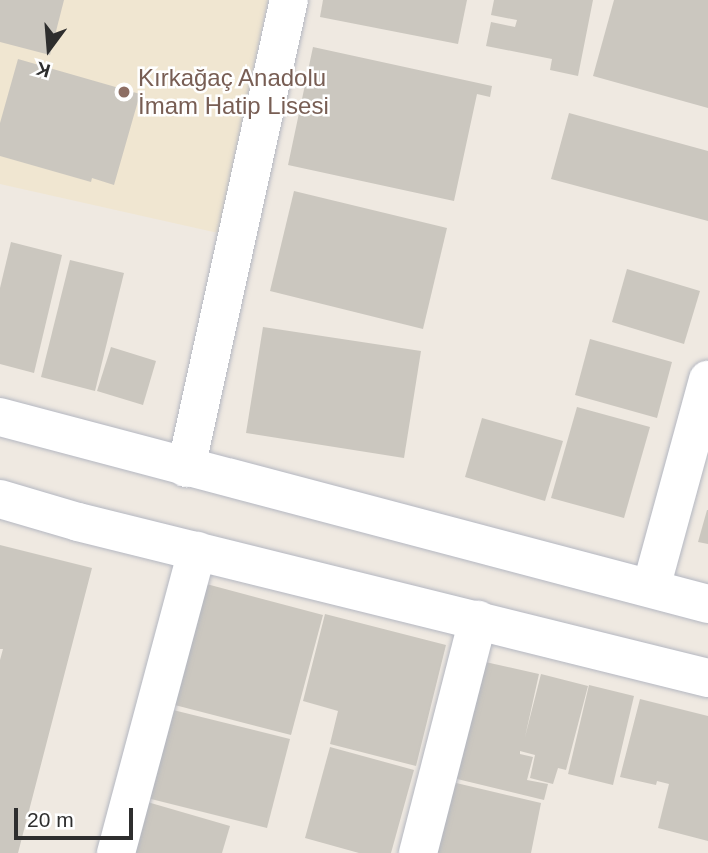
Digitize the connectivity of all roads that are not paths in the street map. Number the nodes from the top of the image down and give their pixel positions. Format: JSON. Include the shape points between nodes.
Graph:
{"nodes":[{"id":1,"x":289,"y":0,"type":"edge"},
{"id":2,"x":708,"y":380,"type":"edge"},
{"id":3,"x":0,"y":417,"type":"edge"},
{"id":4,"x":186,"y":468,"type":"junction"},
{"id":5,"x":0,"y":499,"type":"edge"},
{"id":6,"x":197,"y":551,"type":"junction"},
{"id":7,"x":651,"y":588,"type":"junction"},
{"id":8,"x":708,"y":604,"type":"edge"},
{"id":9,"x":478,"y":620,"type":"junction"},
{"id":10,"x":708,"y":678,"type":"edge"},
{"id":11,"x":116,"y":853,"type":"edge"},
{"id":12,"x":418,"y":853,"type":"edge"}],
"edges":[{"from":1,"to":4,"type":"main road"},
{"from":2,"to":7,"type":"main road"},
{"from":3,"to":4,"type":"main road"},
{"from":4,"to":7,"type":"main road"},
{"from":5,"to":6,"type":"main road"},
{"from":6,"to":9,"type":"main road"},
{"from":6,"to":11,"type":"main road"},
{"from":7,"to":8,"type":"main road"},
{"from":9,"to":10,"type":"main road"},
{"from":9,"to":12,"type":"main road"}]}
